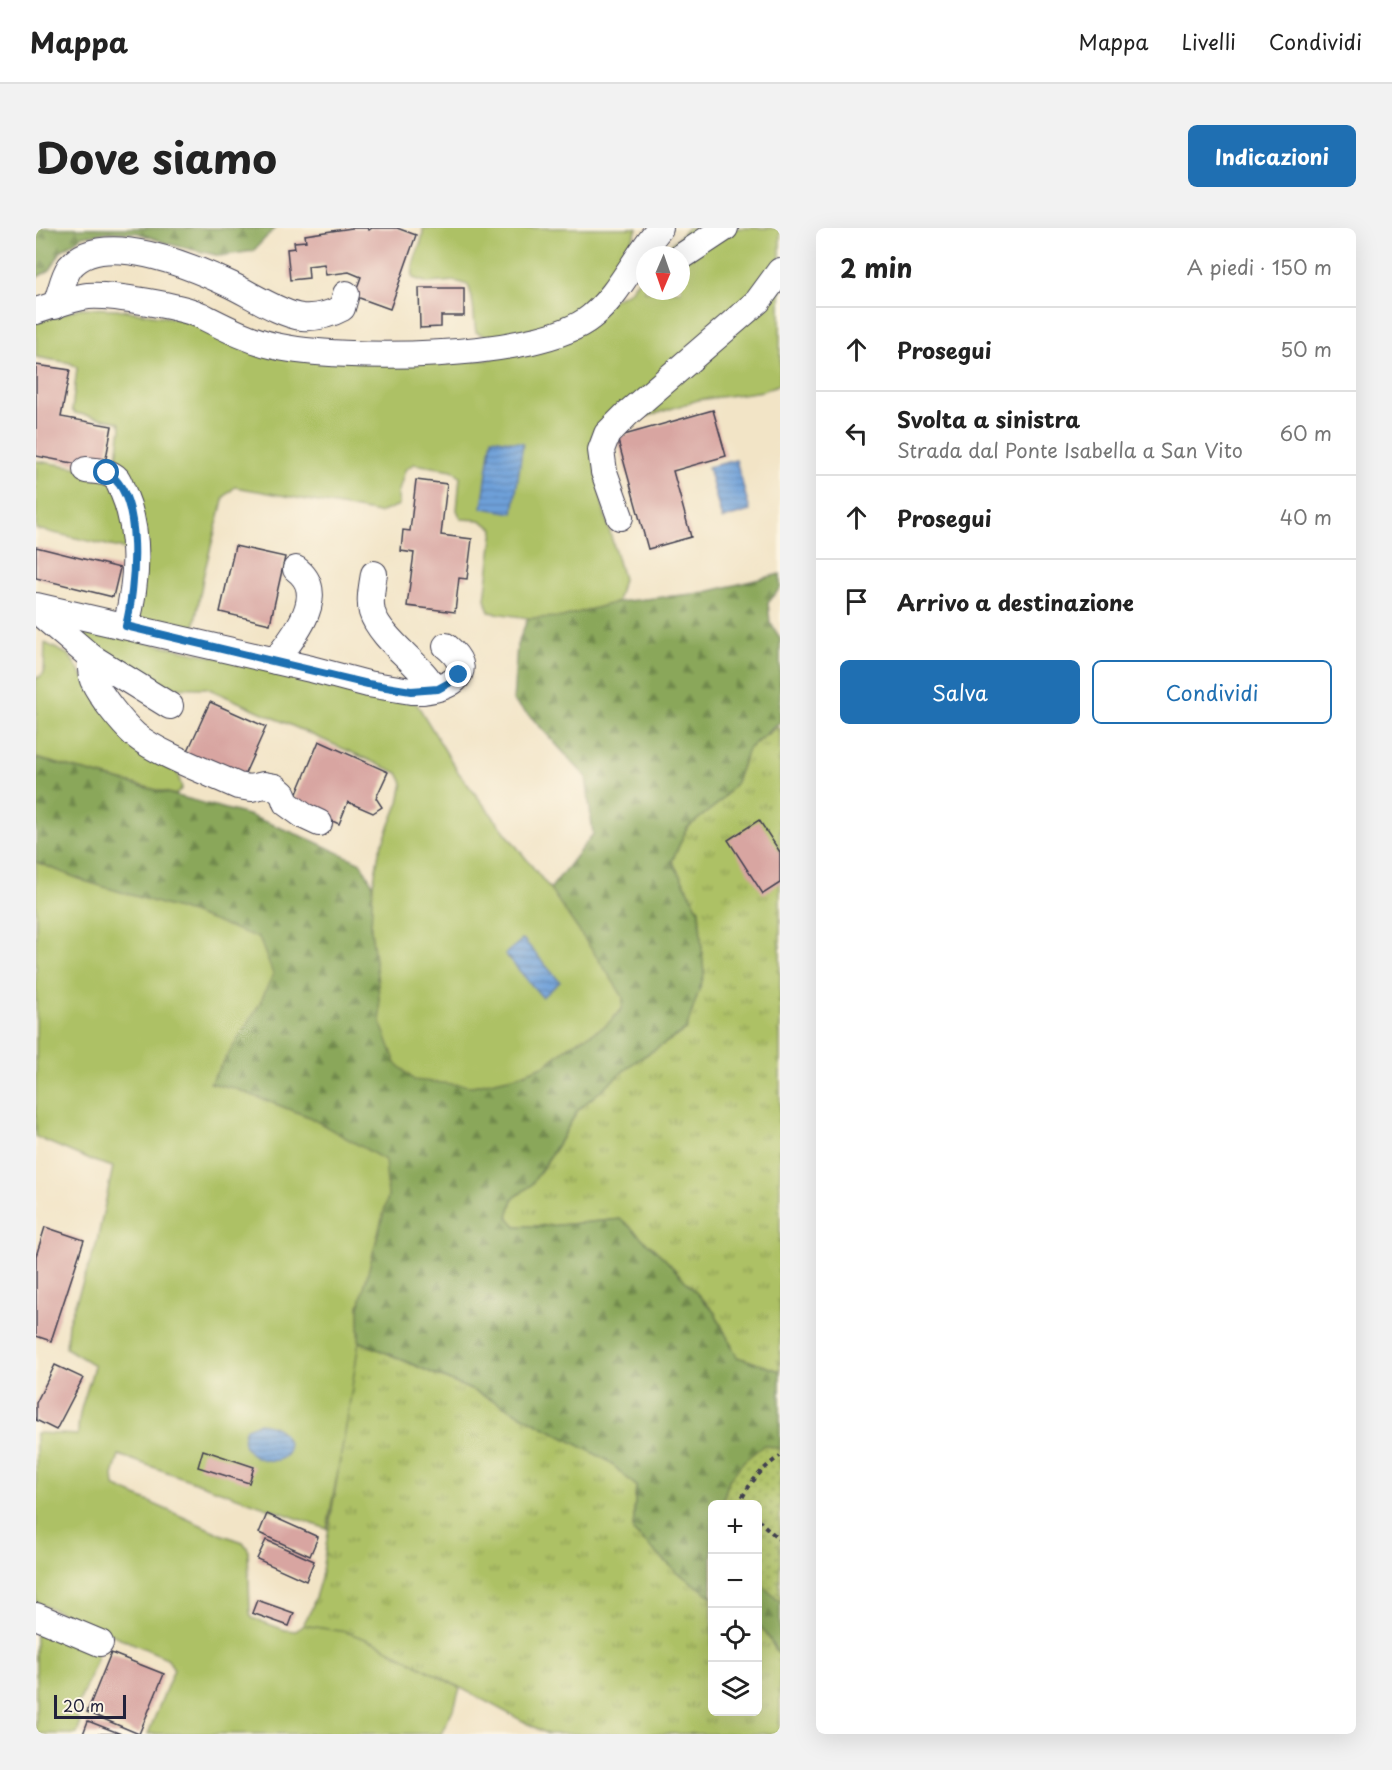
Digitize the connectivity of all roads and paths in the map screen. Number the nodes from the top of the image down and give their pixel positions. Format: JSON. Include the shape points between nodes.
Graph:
{"nodes":[{"id":1,"x":725,"y":228,"type":"edge"},
{"id":2,"x":654,"y":232,"type":"edge"},
{"id":3,"x":690,"y":251,"type":"edge"},
{"id":4,"x":780,"y":271,"type":"edge"},
{"id":5,"x":636,"y":280,"type":"edge"},
{"id":6,"x":619,"y":284,"type":"junction"},
{"id":7,"x":345,"y":294,"type":"dead end"},
{"id":8,"x":46,"y":308,"type":"edge"},
{"id":9,"x":86,"y":470,"type":"dead end"},
{"id":10,"x":620,"y":517,"type":"dead end"},
{"id":11,"x":296,"y":569,"type":"dead end"},
{"id":12,"x":374,"y":574,"type":"dead end"},
{"id":13,"x":36,"y":608,"type":"edge"},
{"id":14,"x":126,"y":626,"type":"junction"},
{"id":15,"x":446,"y":646,"type":"dead end"},
{"id":16,"x":91,"y":657,"type":"junction"},
{"id":17,"x":275,"y":661,"type":"junction"},
{"id":18,"x":422,"y":691,"type":"junction"},
{"id":19,"x":170,"y":706,"type":"dead end"},
{"id":20,"x":319,"y":823,"type":"dead end"},
{"id":21,"x":780,"y":1456,"type":"edge"},
{"id":22,"x":744,"y":1500,"type":"edge"},
{"id":23,"x":762,"y":1524,"type":"edge"},
{"id":24,"x":780,"y":1540,"type":"edge"},
{"id":25,"x":36,"y":1616,"type":"edge"},
{"id":26,"x":100,"y":1643,"type":"dead end"}],
"edges":[{"from":1,"to":3,"type":"street"},
{"from":2,"to":6,"type":"street"},
{"from":4,"to":10,"type":"street","via":[[758,301],[607,434],[601,450],[604,472]]},
{"from":5,"to":6,"type":"street"},
{"from":6,"to":8,"type":"street","via":[[590,318],[554,336],[476,351],[434,353],[357,354],[275,346],[242,336],[186,309],[105,296],[87,296]]},
{"from":7,"to":8,"type":"street","via":[[342,308],[332,314],[301,317],[189,266],[136,249],[111,246],[78,258]]},
{"from":9,"to":14,"type":"street","via":[[117,478],[129,510],[136,551]]},
{"from":11,"to":17,"type":"street","via":[[308,583],[308,612]]},
{"from":12,"to":18,"type":"street","via":[[372,611],[379,625],[427,678],[428,687]]},
{"from":13,"to":14,"type":"street"},
{"from":13,"to":16,"type":"street"},
{"from":14,"to":17,"type":"street"},
{"from":15,"to":18,"type":"street","via":[[458,656],[459,675],[438,689]]},
{"from":16,"to":19,"type":"street"},
{"from":16,"to":20,"type":"street","via":[[93,679],[135,735],[238,786],[275,787],[286,803]]},
{"from":17,"to":18,"type":"street","via":[[368,684]]},
{"from":21,"to":22,"type":"path","via":[[748,1487]]},
{"from":23,"to":24,"type":"path"},
{"from":25,"to":26,"type":"street"}]}
